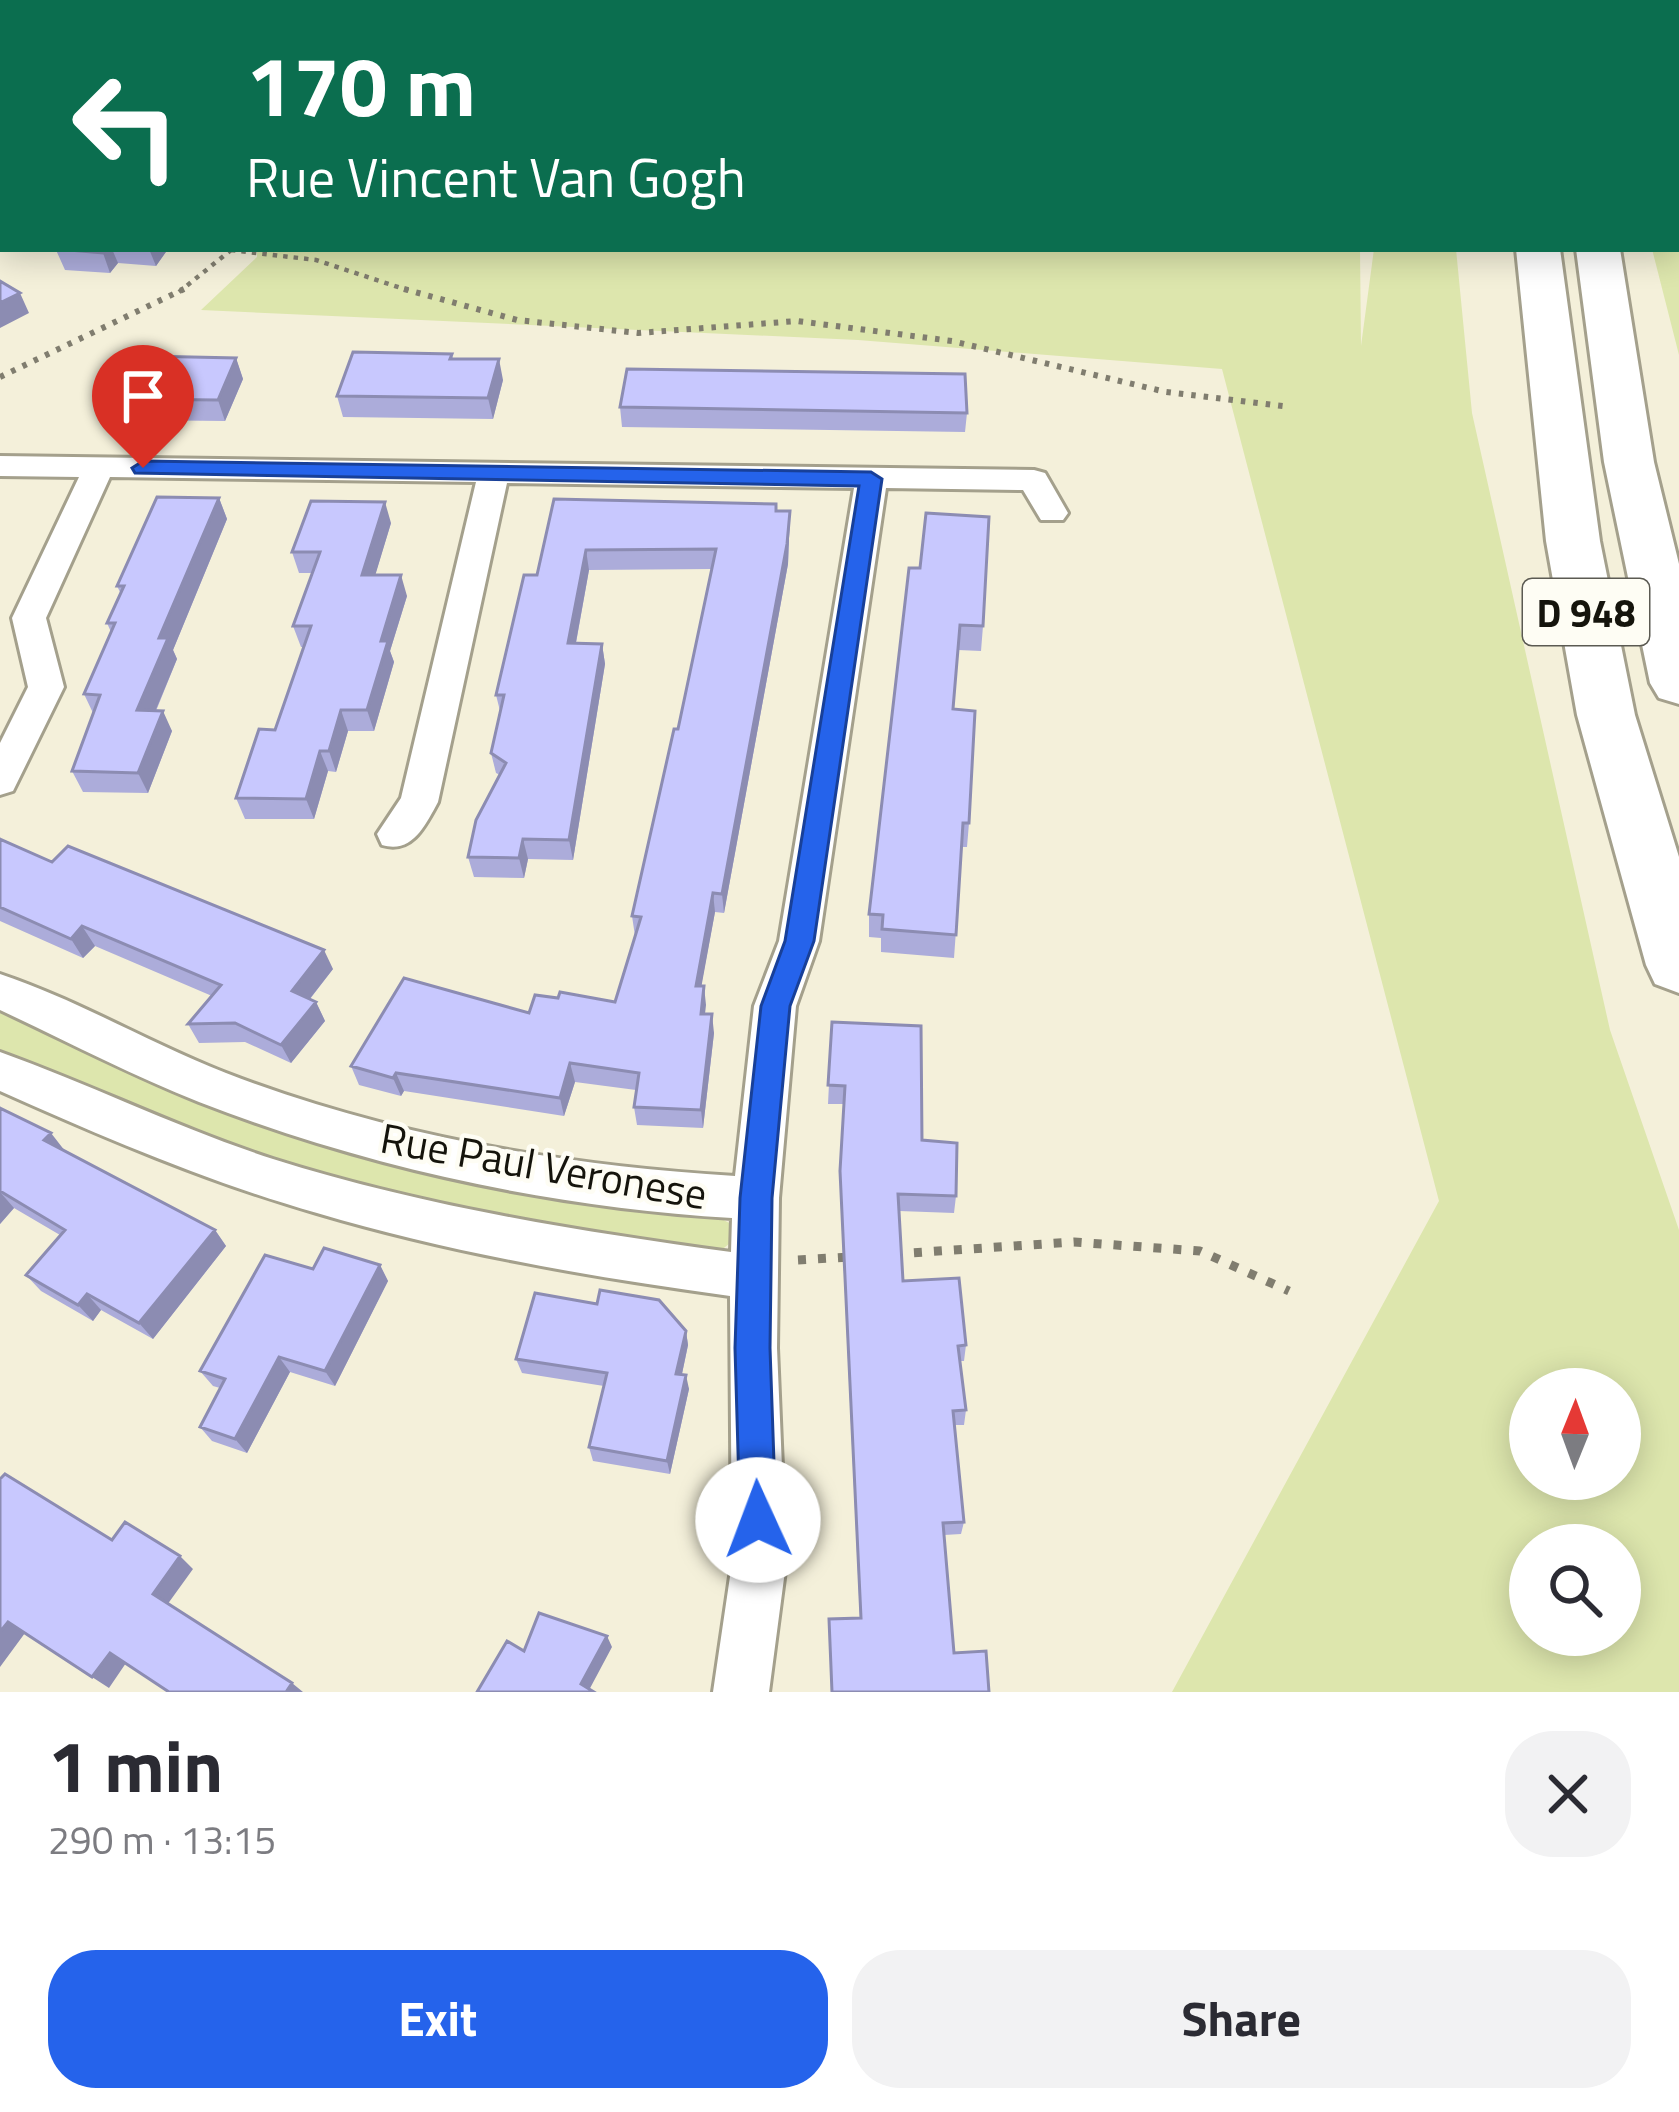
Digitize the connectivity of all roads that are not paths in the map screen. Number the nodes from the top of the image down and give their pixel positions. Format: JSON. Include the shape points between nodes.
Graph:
{"nodes":[{"id":1,"x":1538,"y":252,"type":"edge"},
{"id":2,"x":1598,"y":252,"type":"edge"},
{"id":3,"x":0,"y":466,"type":"edge"},
{"id":4,"x":99,"y":467,"type":"junction"},
{"id":5,"x":494,"y":472,"type":"junction"},
{"id":6,"x":871,"y":479,"type":"junction"},
{"id":7,"x":1052,"y":513,"type":"dead end"},
{"id":8,"x":1679,"y":683,"type":"edge"},
{"id":9,"x":0,"y":781,"type":"edge"},
{"id":10,"x":396,"y":834,"type":"dead end"},
{"id":11,"x":1679,"y":965,"type":"edge"},
{"id":12,"x":0,"y":992,"type":"edge"},
{"id":13,"x":0,"y":1071,"type":"edge"},
{"id":14,"x":756,"y":1198,"type":"junction"},
{"id":15,"x":754,"y":1270,"type":"junction"},
{"id":16,"x":741,"y":1692,"type":"edge"}],
"edges":[{"from":1,"to":11,"type":"highway","number":"D 948","via":[[1573,541],[1606,715]]},
{"from":2,"to":8,"type":"highway","number":"D 948","via":[[1629,462]]},
{"from":3,"to":4,"type":"street"},
{"from":4,"to":5,"type":"street"},
{"from":4,"to":9,"type":"street","via":[[29,618],[46,687]]},
{"from":5,"to":6,"type":"street"},
{"from":5,"to":10,"type":"street","via":[[419,802]]},
{"from":6,"to":7,"type":"street","via":[[1034,480]]},
{"from":6,"to":14,"type":"street","via":[[800,941],[776,1006]]},
{"from":12,"to":14,"type":"street","name":"Rue Paul Veronese","via":[[242,1099],[440,1156],[669,1195]]},
{"from":13,"to":15,"type":"street","name":"Rue Paul Veronese","via":[[317,1193],[445,1226]]},
{"from":14,"to":15,"type":"street"},
{"from":15,"to":16,"type":"street","via":[[759,1563]]}]}
